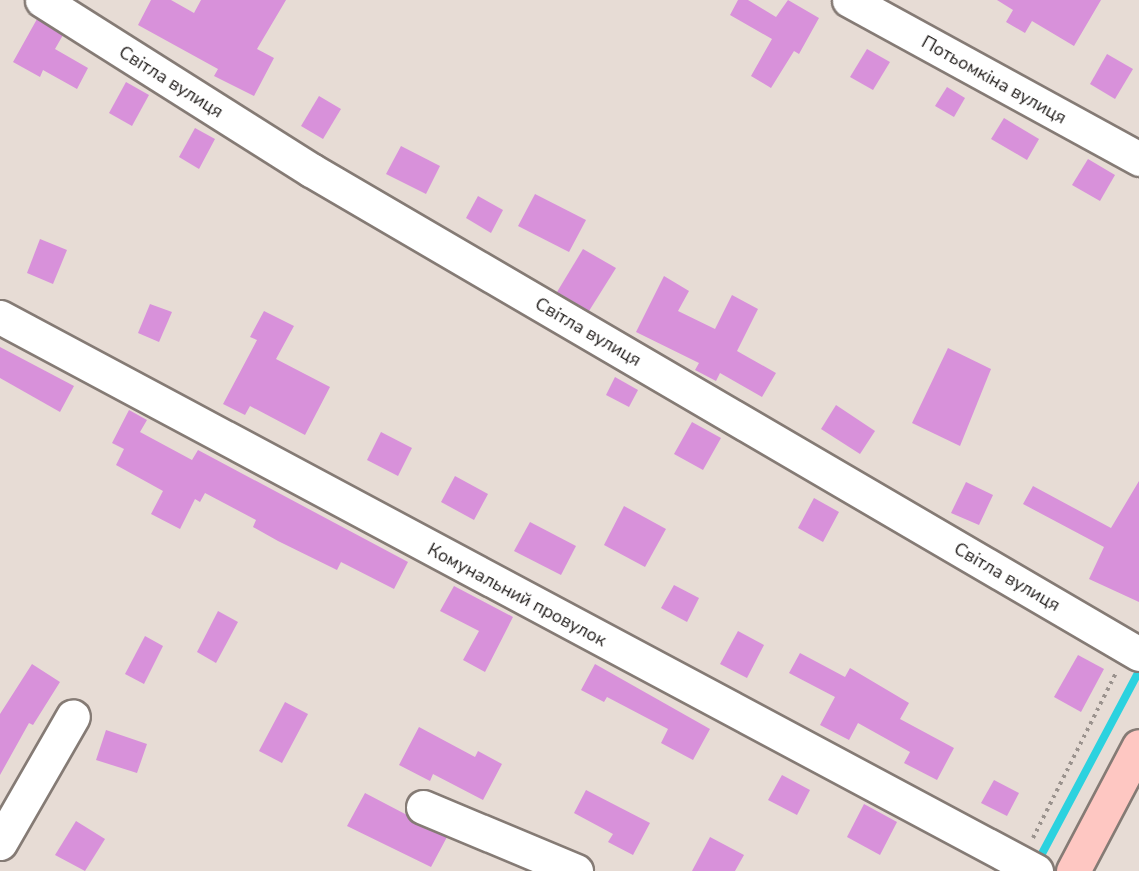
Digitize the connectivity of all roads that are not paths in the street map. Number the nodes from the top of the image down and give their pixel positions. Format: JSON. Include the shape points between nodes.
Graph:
{"nodes":[{"id":1,"x":42,"y":0,"type":"edge"},
{"id":2,"x":849,"y":0,"type":"edge"},
{"id":3,"x":1139,"y":159,"type":"edge"},
{"id":4,"x":0,"y":316,"type":"edge"},
{"id":5,"x":1134,"y":651,"type":"edge"},
{"id":6,"x":73,"y":716,"type":"dead end"},
{"id":7,"x":1139,"y":746,"type":"edge"},
{"id":8,"x":423,"y":807,"type":"dead end"},
{"id":9,"x":0,"y":843,"type":"edge"},
{"id":10,"x":1028,"y":867,"type":"edge"},
{"id":11,"x":576,"y":871,"type":"edge"},
{"id":12,"x":1073,"y":871,"type":"edge"}],
"edges":[{"from":1,"to":5,"type":"street","name":"Світла вулиця","via":[[311,170]]},
{"from":2,"to":3,"type":"street","name":"Потьомкіна вулиця"},
{"from":4,"to":10,"type":"street","name":"Комунальний провулок"},
{"from":6,"to":9,"type":"street"},
{"from":7,"to":12,"type":"main road"},
{"from":8,"to":11,"type":"street"}]}
